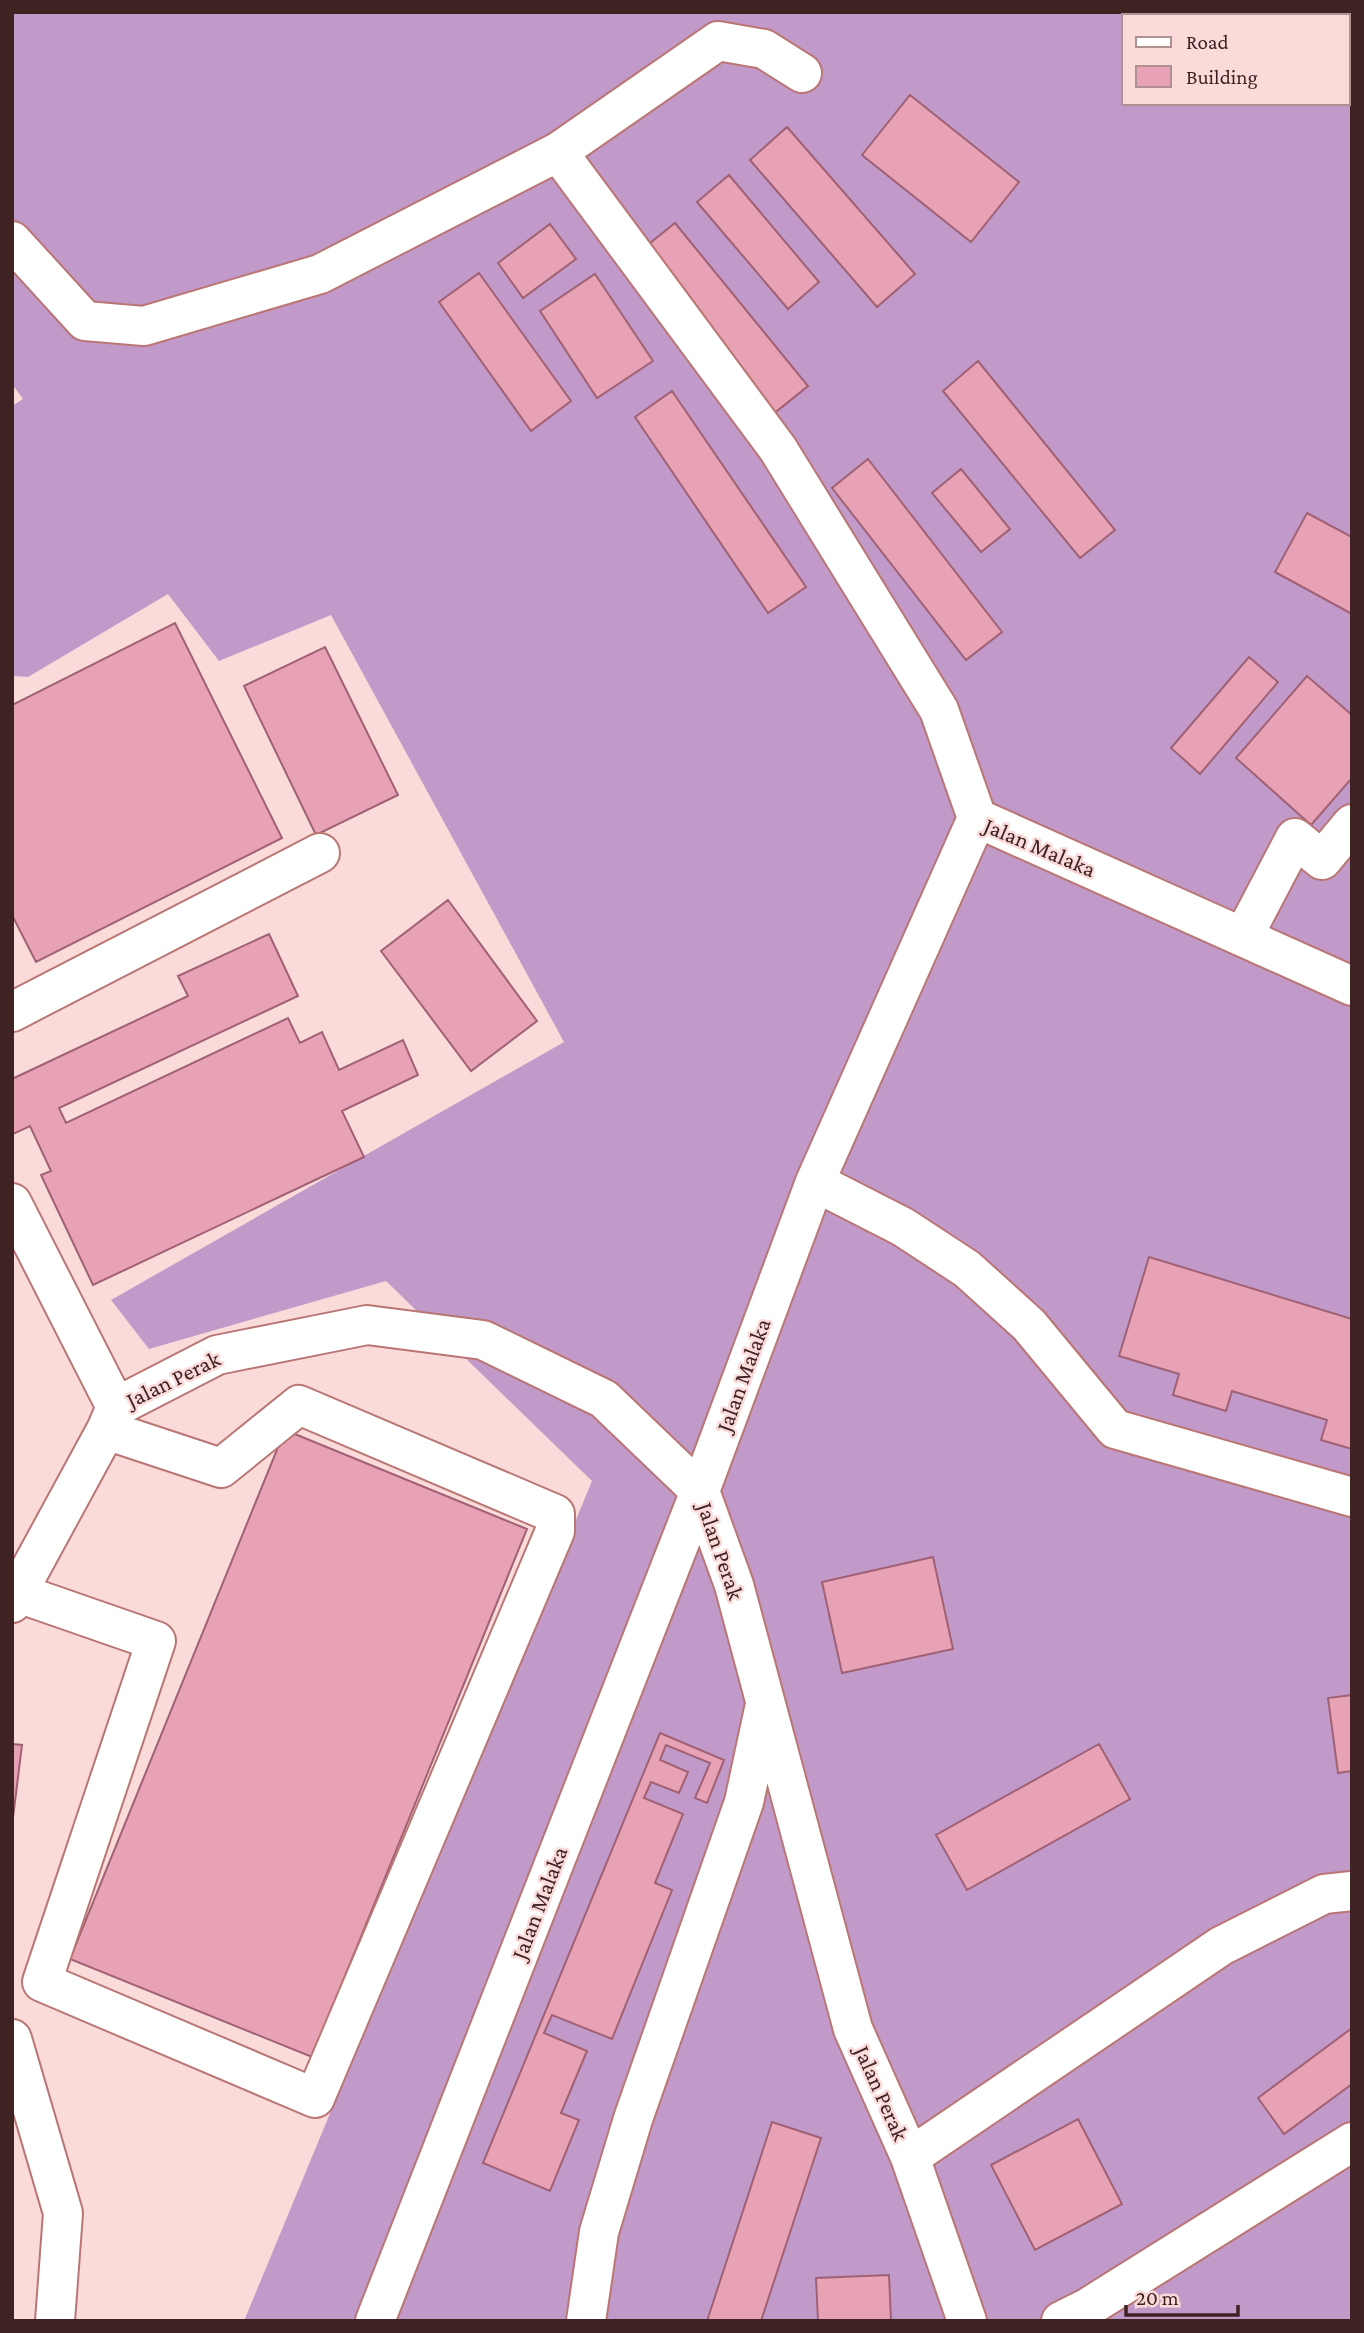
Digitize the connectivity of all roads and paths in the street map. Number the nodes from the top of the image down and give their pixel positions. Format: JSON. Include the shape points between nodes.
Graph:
{"nodes":[{"id":1,"x":802,"y":73,"type":"dead end"},
{"id":2,"x":558,"y":152,"type":"junction"},
{"id":3,"x":12,"y":241,"type":"edge"},
{"id":4,"x":977,"y":818,"type":"junction"},
{"id":5,"x":1352,"y":824,"type":"edge"},
{"id":6,"x":320,"y":853,"type":"dead end"},
{"id":7,"x":1243,"y":937,"type":"junction"},
{"id":8,"x":1352,"y":986,"type":"edge"},
{"id":9,"x":12,"y":1012,"type":"edge"},
{"id":10,"x":815,"y":1182,"type":"junction"},
{"id":11,"x":12,"y":1203,"type":"edge"},
{"id":12,"x":111,"y":1418,"type":"junction"},
{"id":13,"x":700,"y":1491,"type":"junction"},
{"id":14,"x":1352,"y":1497,"type":"edge"},
{"id":15,"x":15,"y":1598,"type":"edge"},
{"id":16,"x":766,"y":1701,"type":"junction"},
{"id":17,"x":1352,"y":1891,"type":"edge"},
{"id":18,"x":12,"y":2039,"type":"edge"},
{"id":19,"x":1352,"y":2142,"type":"edge"},
{"id":20,"x":910,"y":2157,"type":"junction"},
{"id":21,"x":55,"y":2321,"type":"edge"},
{"id":22,"x":375,"y":2321,"type":"edge"},
{"id":23,"x":586,"y":2321,"type":"edge"},
{"id":24,"x":967,"y":2321,"type":"edge"},
{"id":25,"x":1061,"y":2321,"type":"edge"}],
"edges":[{"from":1,"to":2,"type":"street","via":[[764,49],[718,41]]},
{"from":2,"to":3,"type":"street","via":[[320,274],[144,326],[85,321]]},
{"from":2,"to":4,"type":"street","via":[[778,449],[939,710]]},
{"from":4,"to":7,"type":"street","name":"Jalan Malaka"},
{"from":4,"to":10,"type":"street","name":"Jalan Malaka"},
{"from":5,"to":7,"type":"street","via":[[1322,860],[1296,838]]},
{"from":6,"to":9,"type":"street"},
{"from":7,"to":8,"type":"street","name":"Jalan Malaka"},
{"from":10,"to":13,"type":"street","name":"Jalan Malaka"},
{"from":10,"to":14,"type":"street","via":[[903,1227],[967,1269],[1029,1325],[1115,1429]]},
{"from":11,"to":12,"type":"street"},
{"from":12,"to":13,"type":"street","name":"Jalan Perak","via":[[217,1355],[367,1325],[484,1340],[604,1399]]},
{"from":12,"to":15,"type":"street","name":"Jalan Perak"},
{"from":12,"to":15,"type":"street","via":[[221,1468],[299,1405],[555,1514],[555,1531],[315,2098],[42,1982],[156,1641]]},
{"from":13,"to":16,"type":"street","name":"Jalan Perak","via":[[734,1585]]},
{"from":13,"to":22,"type":"street","name":"Jalan Malaka"},
{"from":16,"to":20,"type":"street","name":"Jalan Perak","via":[[853,2029]]},
{"from":16,"to":23,"type":"street","via":[[744,1802],[633,2119],[599,2232]]},
{"from":17,"to":20,"type":"street","via":[[1325,1894],[1221,1946]]},
{"from":18,"to":21,"type":"street","via":[[63,2213]]},
{"from":19,"to":25,"type":"street"},
{"from":20,"to":24,"type":"street","name":"Jalan Perak"}]}
